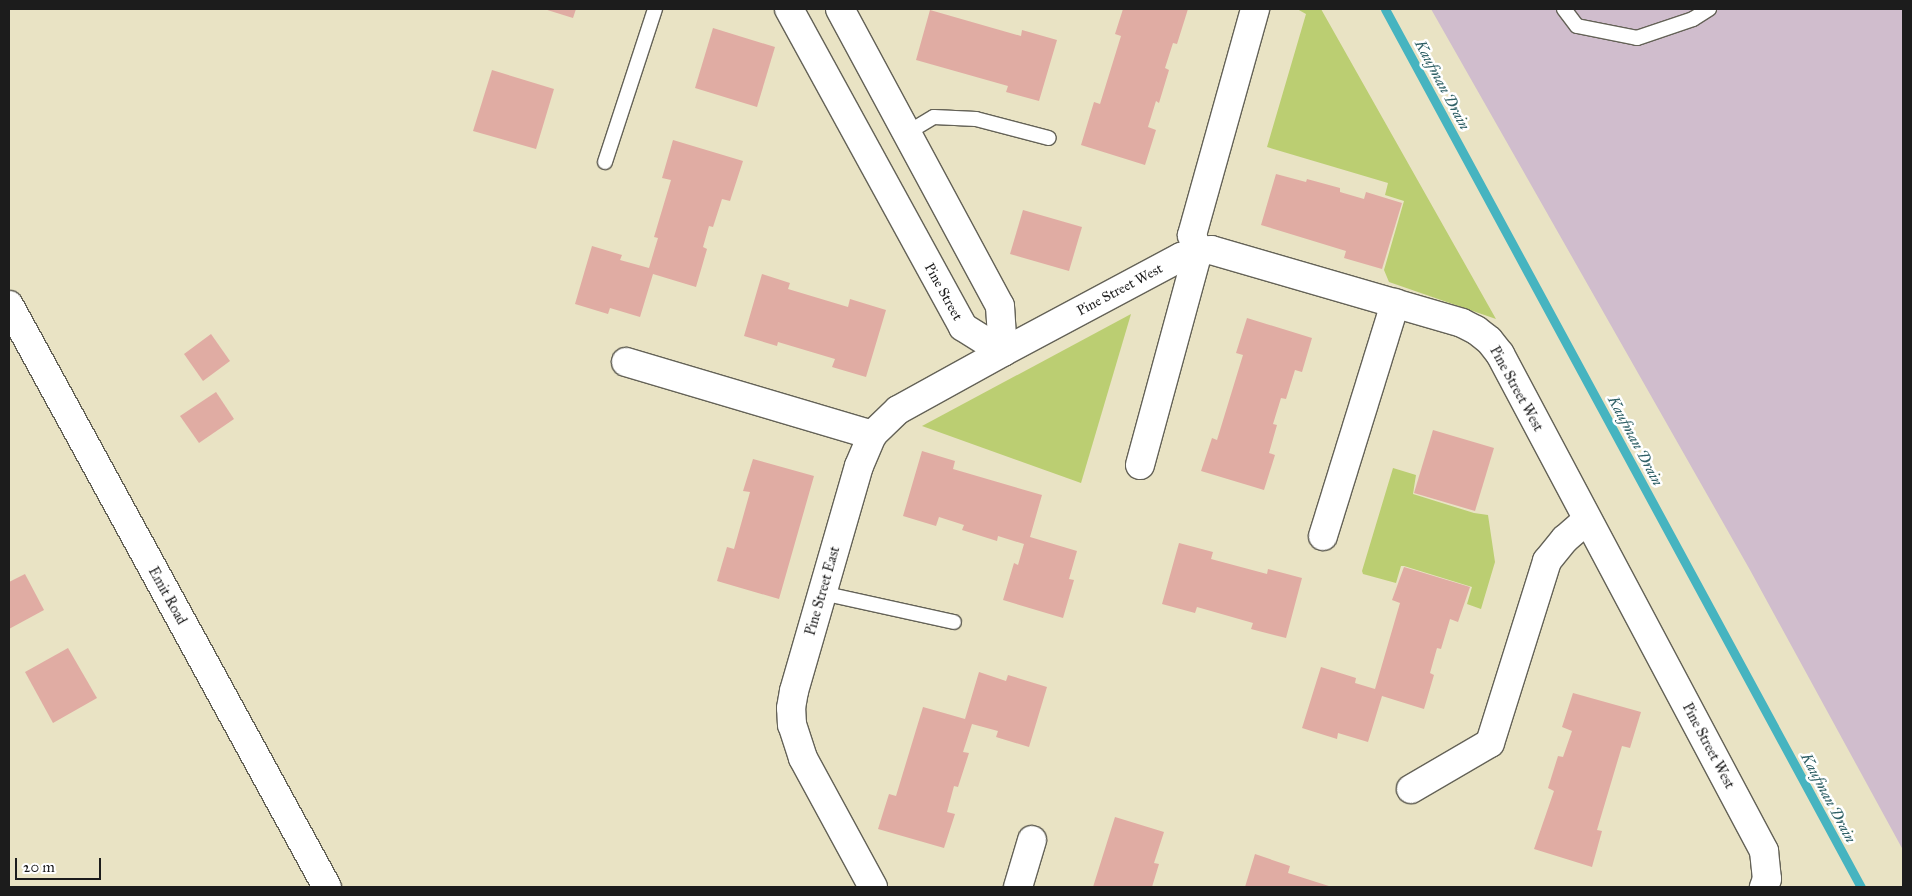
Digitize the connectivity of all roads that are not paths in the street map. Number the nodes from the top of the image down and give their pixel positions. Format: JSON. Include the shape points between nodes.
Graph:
{"nodes":[{"id":1,"x":655,"y":9,"type":"edge"},
{"id":2,"x":789,"y":9,"type":"edge"},
{"id":3,"x":840,"y":9,"type":"edge"},
{"id":4,"x":1255,"y":9,"type":"edge"},
{"id":5,"x":1564,"y":9,"type":"edge"},
{"id":6,"x":1709,"y":9,"type":"edge"},
{"id":7,"x":907,"y":134,"type":"junction"},
{"id":8,"x":1049,"y":138,"type":"dead end"},
{"id":9,"x":605,"y":162,"type":"dead end"},
{"id":10,"x":927,"y":170,"type":"junction"},
{"id":11,"x":888,"y":189,"type":"junction"},
{"id":12,"x":1198,"y":251,"type":"junction"},
{"id":13,"x":1395,"y":303,"type":"junction"},
{"id":14,"x":9,"y":305,"type":"edge"},
{"id":15,"x":1003,"y":352,"type":"junction"},
{"id":16,"x":626,"y":362,"type":"dead end"},
{"id":17,"x":872,"y":435,"type":"junction"},
{"id":18,"x":1140,"y":465,"type":"dead end"},
{"id":19,"x":1586,"y":521,"type":"junction"},
{"id":20,"x":1322,"y":536,"type":"dead end"},
{"id":21,"x":822,"y":593,"type":"junction"},
{"id":22,"x":954,"y":622,"type":"dead end"},
{"id":23,"x":1411,"y":788,"type":"dead end"},
{"id":24,"x":1032,"y":840,"type":"dead end"},
{"id":25,"x":1765,"y":883,"type":"edge"},
{"id":26,"x":327,"y":887,"type":"edge"},
{"id":27,"x":873,"y":887,"type":"edge"},
{"id":28,"x":1018,"y":887,"type":"edge"}],
"edges":[{"from":1,"to":9,"type":"lane"},
{"from":2,"to":11,"type":"street","name":"Pine Street"},
{"from":3,"to":7,"type":"street"},
{"from":4,"to":12,"type":"street","via":[[1192,235]]},
{"from":5,"to":6,"type":"lane","via":[[1577,26],[1637,38],[1693,19]]},
{"from":7,"to":8,"type":"lane","via":[[934,117],[976,119]]},
{"from":7,"to":10,"type":"street"},
{"from":10,"to":11,"type":"street"},
{"from":10,"to":15,"type":"street","via":[[1000,306]]},
{"from":11,"to":15,"type":"street","name":"Pine Street","via":[[962,327]]},
{"from":12,"to":13,"type":"street","name":"Pine Street West","via":[[1225,253]]},
{"from":12,"to":15,"type":"street","name":"Pine Street West"},
{"from":12,"to":18,"type":"street"},
{"from":13,"to":19,"type":"street","name":"Pine Street West","via":[[1462,323],[1489,340],[1500,354]]},
{"from":13,"to":20,"type":"street"},
{"from":14,"to":26,"type":"street","name":"Emit Road"},
{"from":15,"to":17,"type":"street","name":"Pine Street East","via":[[898,410]]},
{"from":16,"to":17,"type":"street"},
{"from":17,"to":21,"type":"street","name":"Pine Street East","via":[[859,466]]},
{"from":19,"to":23,"type":"street","via":[[1547,561],[1490,743]]},
{"from":19,"to":25,"type":"street","name":"Pine Street West","via":[[1764,851]]},
{"from":21,"to":22,"type":"lane"},
{"from":21,"to":27,"type":"street","name":"Pine Street East","via":[[794,691],[792,725],[804,758]]},
{"from":24,"to":28,"type":"street"}]}
